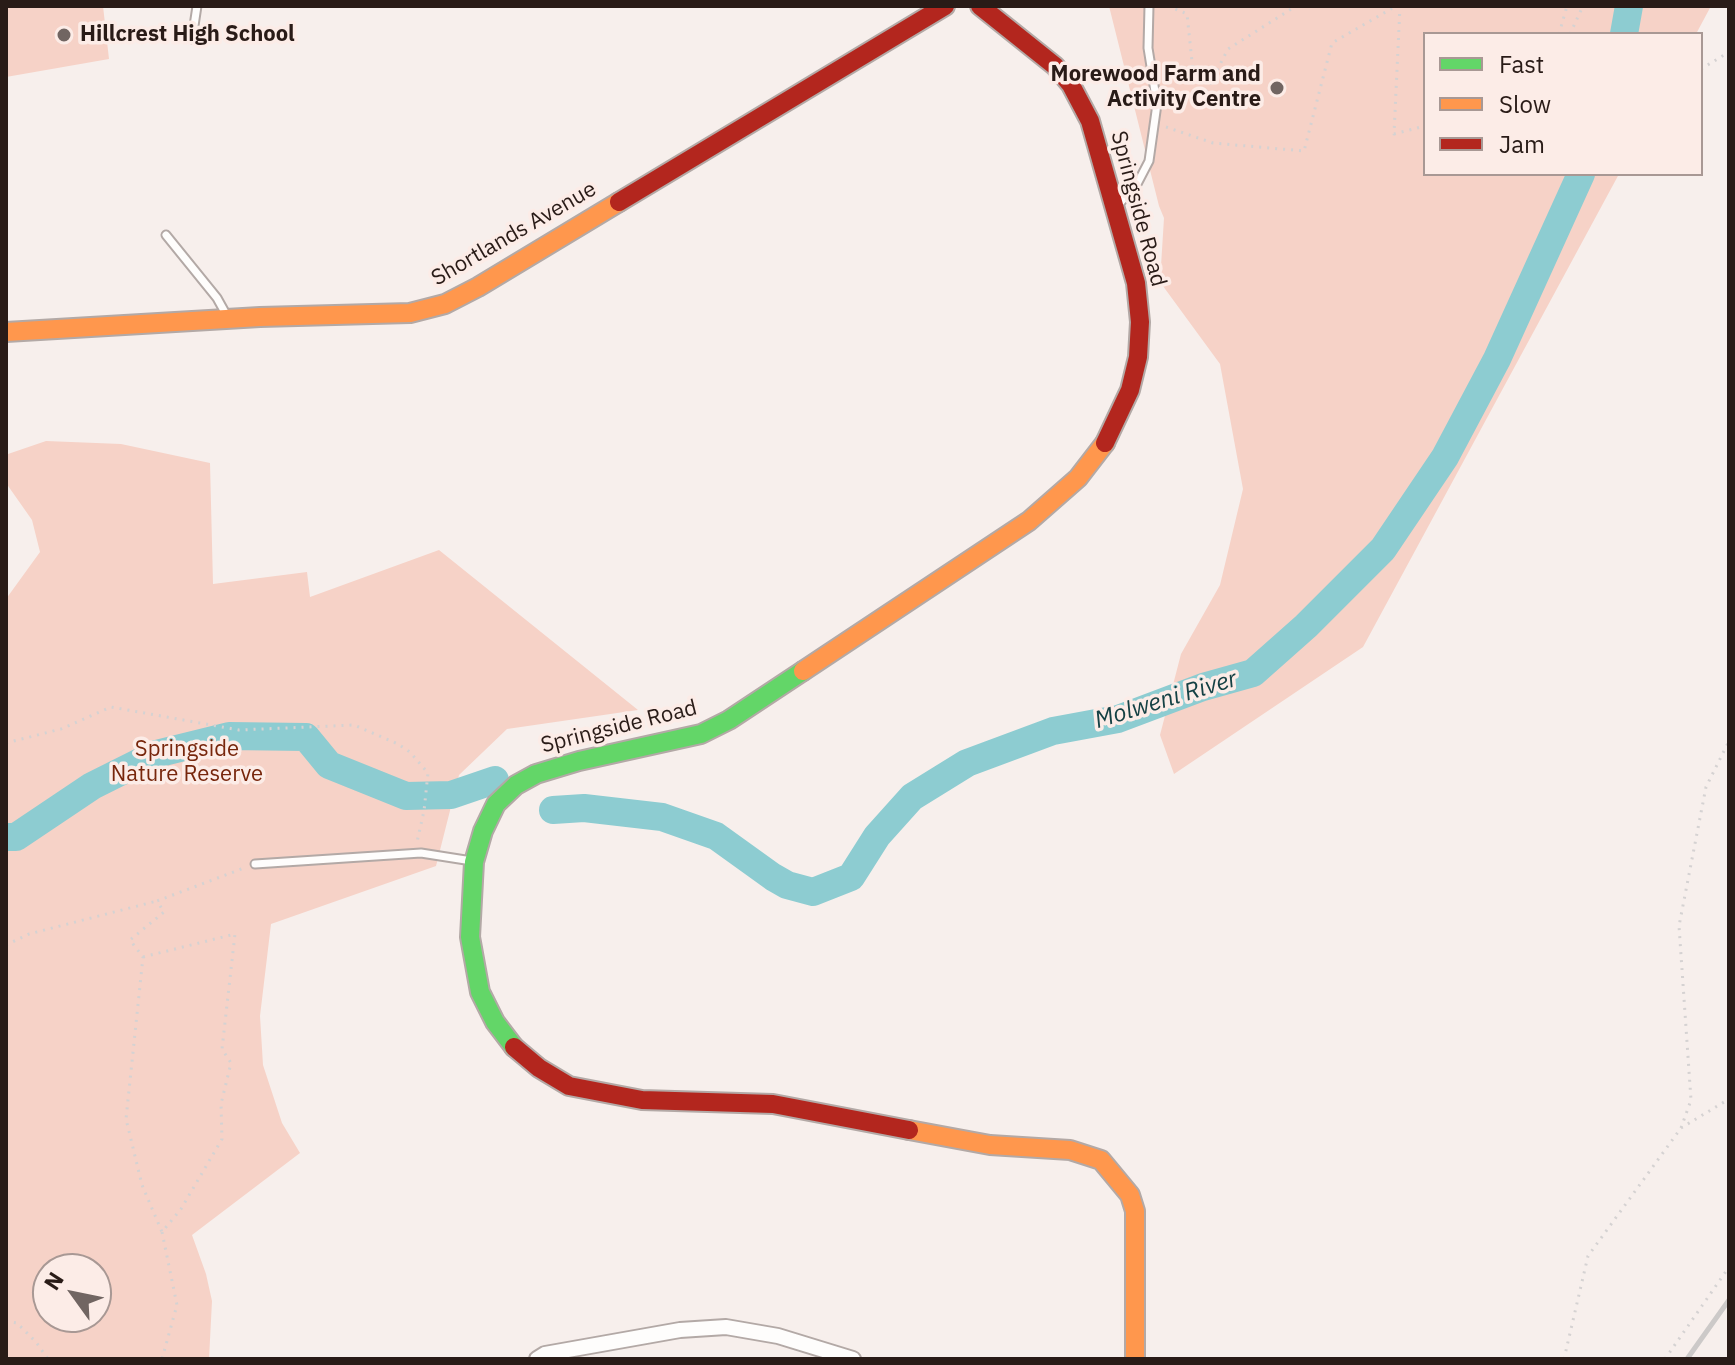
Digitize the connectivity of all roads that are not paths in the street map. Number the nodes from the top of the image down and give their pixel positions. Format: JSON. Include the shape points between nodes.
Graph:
{"nodes":[{"id":1,"x":197,"y":6,"type":"edge"},
{"id":2,"x":945,"y":6,"type":"edge"},
{"id":3,"x":980,"y":6,"type":"edge"},
{"id":4,"x":1149,"y":6,"type":"edge"},
{"id":5,"x":192,"y":39,"type":"dead end"},
{"id":6,"x":1116,"y":208,"type":"junction"},
{"id":7,"x":166,"y":235,"type":"dead end"},
{"id":8,"x":228,"y":318,"type":"junction"},
{"id":9,"x":6,"y":332,"type":"edge"},
{"id":10,"x":474,"y":862,"type":"junction"},
{"id":11,"x":255,"y":864,"type":"road end"},
{"id":12,"x":537,"y":1359,"type":"edge"},
{"id":13,"x":853,"y":1359,"type":"edge"},
{"id":14,"x":1135,"y":1359,"type":"edge"}],
"edges":[{"from":1,"to":5,"type":"lane"},
{"from":2,"to":8,"type":"street","name":"Shortlands Avenue","via":[[445,304],[410,313]]},
{"from":3,"to":6,"type":"street","name":"Springside Road","via":[[1071,85],[1090,121]]},
{"from":4,"to":6,"type":"lane","via":[[1148,48],[1157,104],[1147,169]]},
{"from":6,"to":10,"type":"street","name":"Springside Road","via":[[1136,283],[1138,357],[1116,423],[1078,478],[1029,521],[729,720],[701,734],[579,761],[516,785],[489,817]]},
{"from":7,"to":8,"type":"lane"},
{"from":8,"to":9,"type":"street","name":"Shortlands Avenue"},
{"from":10,"to":11,"type":"lane","via":[[415,854]]},
{"from":10,"to":14,"type":"street","name":"Springside Road","via":[[470,937],[483,1001],[514,1047],[569,1086],[642,1100],[773,1104],[990,1145],[1070,1150],[1101,1160],[1130,1195],[1135,1211]]},
{"from":12,"to":13,"type":"street","via":[[680,1330],[726,1327]]}]}
